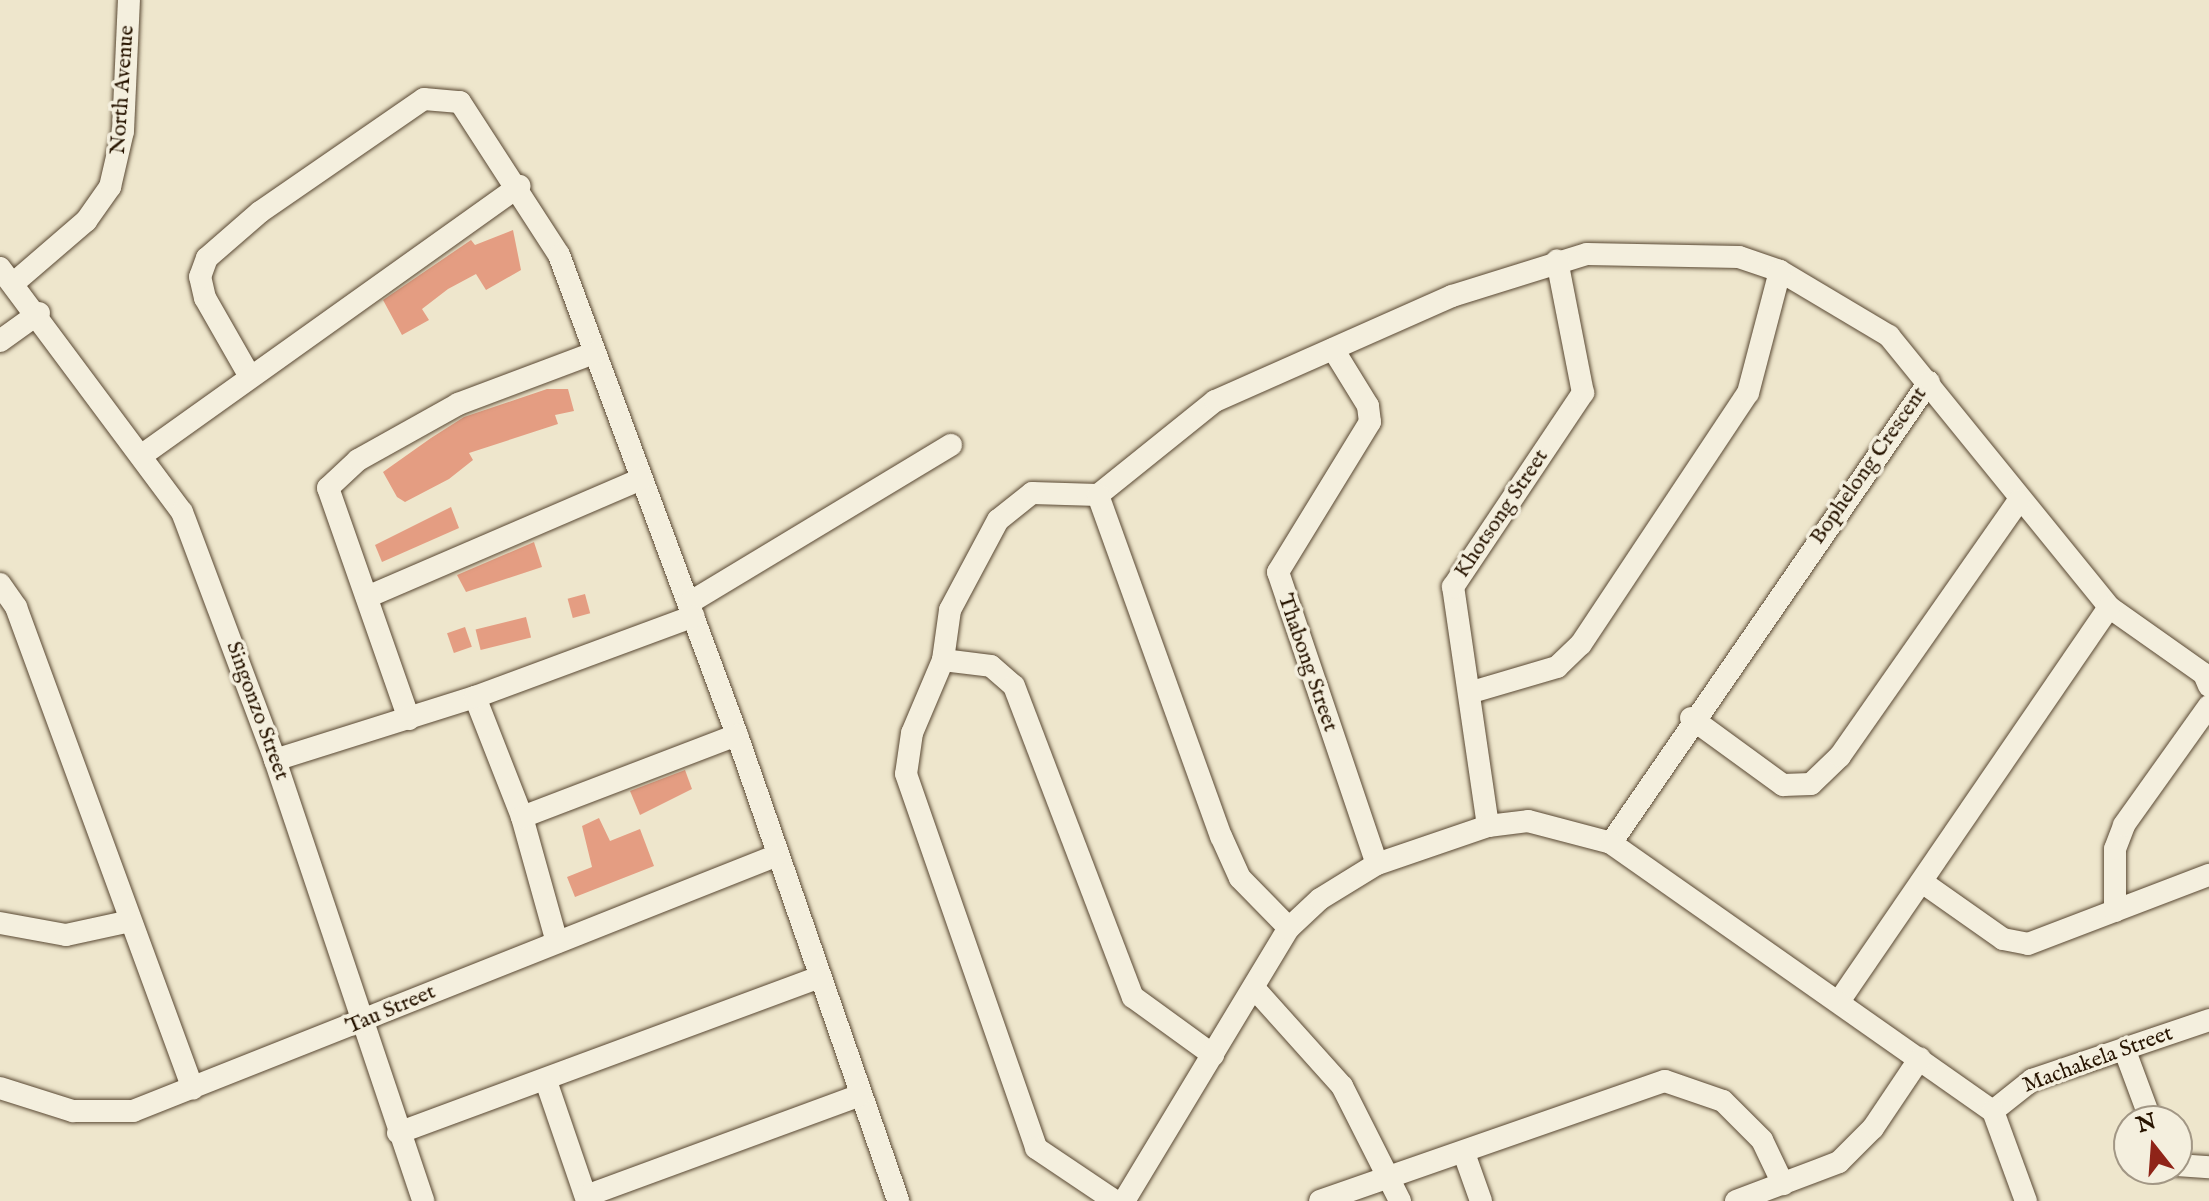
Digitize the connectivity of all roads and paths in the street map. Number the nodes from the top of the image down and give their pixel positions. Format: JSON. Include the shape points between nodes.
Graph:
{"nodes":[{"id":1,"x":129,"y":0,"type":"edge"},
{"id":2,"x":519,"y":186,"type":"junction"},
{"id":3,"x":1557,"y":261,"type":"junction"},
{"id":4,"x":1780,"y":271,"type":"junction"},
{"id":5,"x":7,"y":275,"type":"edge"},
{"id":6,"x":39,"y":313,"type":"junction"},
{"id":7,"x":0,"y":341,"type":"edge"},
{"id":8,"x":1333,"y":349,"type":"junction"},
{"id":9,"x":594,"y":353,"type":"junction"},
{"id":10,"x":249,"y":375,"type":"junction"},
{"id":11,"x":1929,"y":382,"type":"junction"},
{"id":12,"x":951,"y":445,"type":"dead end"},
{"id":13,"x":145,"y":453,"type":"junction"},
{"id":14,"x":641,"y":479,"type":"junction"},
{"id":15,"x":1098,"y":495,"type":"junction"},
{"id":16,"x":2019,"y":500,"type":"junction"},
{"id":17,"x":0,"y":584,"type":"edge"},
{"id":18,"x":367,"y":597,"type":"junction"},
{"id":19,"x":2109,"y":607,"type":"junction"},
{"id":20,"x":8,"y":610,"type":"edge"},
{"id":21,"x":691,"y":610,"type":"junction"},
{"id":22,"x":943,"y":660,"type":"junction"},
{"id":23,"x":2209,"y":686,"type":"edge"},
{"id":24,"x":1472,"y":692,"type":"junction"},
{"id":25,"x":475,"y":697,"type":"junction"},
{"id":26,"x":2209,"y":706,"type":"edge"},
{"id":27,"x":1691,"y":718,"type":"junction"},
{"id":28,"x":409,"y":719,"type":"junction"},
{"id":29,"x":737,"y":735,"type":"junction"},
{"id":30,"x":275,"y":760,"type":"junction"},
{"id":31,"x":522,"y":817,"type":"junction"},
{"id":32,"x":1488,"y":826,"type":"junction"},
{"id":33,"x":1611,"y":843,"type":"junction"},
{"id":34,"x":775,"y":856,"type":"junction"},
{"id":35,"x":1377,"y":864,"type":"junction"},
{"id":36,"x":2209,"y":875,"type":"edge"},
{"id":37,"x":1922,"y":882,"type":"junction"},
{"id":38,"x":2115,"y":911,"type":"junction"},
{"id":39,"x":131,"y":921,"type":"junction"},
{"id":40,"x":0,"y":923,"type":"edge"},
{"id":41,"x":1289,"y":928,"type":"junction"},
{"id":42,"x":557,"y":942,"type":"junction"},
{"id":43,"x":820,"y":977,"type":"junction"},
{"id":44,"x":1254,"y":988,"type":"junction"},
{"id":45,"x":1840,"y":1000,"type":"junction"},
{"id":46,"x":2209,"y":1020,"type":"edge"},
{"id":47,"x":364,"y":1024,"type":"junction"},
{"id":48,"x":2125,"y":1051,"type":"junction"},
{"id":49,"x":1213,"y":1055,"type":"junction"},
{"id":50,"x":1920,"y":1058,"type":"junction"},
{"id":51,"x":546,"y":1081,"type":"junction"},
{"id":52,"x":0,"y":1088,"type":"edge"},
{"id":53,"x":193,"y":1089,"type":"junction"},
{"id":54,"x":860,"y":1095,"type":"junction"},
{"id":55,"x":2145,"y":1105,"type":"edge"},
{"id":56,"x":1993,"y":1111,"type":"junction"},
{"id":57,"x":398,"y":1133,"type":"junction"},
{"id":58,"x":1465,"y":1156,"type":"junction"},
{"id":59,"x":1389,"y":1177,"type":"junction"},
{"id":60,"x":1783,"y":1184,"type":"junction"},
{"id":61,"x":587,"y":1199,"type":"edge"},
{"id":62,"x":423,"y":1201,"type":"edge"},
{"id":63,"x":898,"y":1201,"type":"edge"},
{"id":64,"x":1115,"y":1201,"type":"edge"},
{"id":65,"x":1124,"y":1201,"type":"edge"},
{"id":66,"x":1320,"y":1201,"type":"edge"},
{"id":67,"x":1400,"y":1201,"type":"edge"},
{"id":68,"x":1481,"y":1201,"type":"edge"},
{"id":69,"x":1736,"y":1201,"type":"edge"},
{"id":70,"x":2026,"y":1201,"type":"edge"}],
"edges":[{"from":1,"to":5,"type":"street","name":"North Avenue","via":[[123,131],[110,187],[86,221]]},
{"from":2,"to":9,"type":"street","via":[[553,240]]},
{"from":2,"to":10,"type":"street"},
{"from":2,"to":10,"type":"street","via":[[460,102],[433,96],[260,212],[218,246],[200,277]]},
{"from":3,"to":4,"type":"street","name":"Bophelong Crescent","via":[[1605,252],[1739,257]]},
{"from":3,"to":8,"type":"street","name":"Bophelong Crescent"},
{"from":3,"to":24,"type":"street","name":"Khotsong Street","via":[[1583,393],[1453,587]]},
{"from":4,"to":11,"type":"street","name":"Bophelong Crescent","via":[[1889,336]]},
{"from":4,"to":24,"type":"street","via":[[1748,393],[1581,644],[1557,667]]},
{"from":5,"to":6,"type":"street","name":"Singonzo Street"},
{"from":6,"to":7,"type":"street"},
{"from":6,"to":13,"type":"street","name":"Singonzo Street"},
{"from":8,"to":15,"type":"street","name":"Bophelong Crescent","via":[[1215,401]]},
{"from":8,"to":35,"type":"street","name":"Thabong Street","via":[[1370,422],[1278,572]]},
{"from":9,"to":14,"type":"street"},
{"from":9,"to":18,"type":"street","via":[[479,393],[333,480],[327,500]]},
{"from":10,"to":13,"type":"street"},
{"from":11,"to":16,"type":"street"},
{"from":11,"to":27,"type":"street","name":"Bophelong Crescent"},
{"from":12,"to":21,"type":"street"},
{"from":13,"to":30,"type":"street","name":"Singonzo Street","via":[[182,512]]},
{"from":14,"to":18,"type":"street"},
{"from":14,"to":21,"type":"street"},
{"from":15,"to":22,"type":"street","via":[[1032,493],[998,520],[950,610]]},
{"from":15,"to":41,"type":"street","via":[[1226,849],[1240,878]]},
{"from":16,"to":19,"type":"street"},
{"from":16,"to":27,"type":"street","via":[[1840,756],[1811,784],[1783,785]]},
{"from":17,"to":20,"type":"street"},
{"from":18,"to":28,"type":"street"},
{"from":19,"to":23,"type":"street","via":[[2204,674]]},
{"from":19,"to":37,"type":"street"},
{"from":20,"to":39,"type":"street"},
{"from":21,"to":25,"type":"street"},
{"from":21,"to":29,"type":"street"},
{"from":22,"to":49,"type":"street","via":[[991,666],[1014,686],[1133,997]]},
{"from":22,"to":64,"type":"street","via":[[912,733],[906,774],[1036,1148]]},
{"from":24,"to":32,"type":"street","name":"Khotsong Street"},
{"from":25,"to":28,"type":"street"},
{"from":25,"to":31,"type":"street"},
{"from":26,"to":38,"type":"street","via":[[2124,825],[2115,849]]},
{"from":27,"to":33,"type":"street","name":"Bophelong Crescent"},
{"from":28,"to":30,"type":"street"},
{"from":29,"to":31,"type":"street"},
{"from":29,"to":34,"type":"street"},
{"from":30,"to":47,"type":"street","name":"Singonzo Street"},
{"from":31,"to":42,"type":"street"},
{"from":32,"to":33,"type":"street","via":[[1544,822]]},
{"from":32,"to":35,"type":"street"},
{"from":33,"to":45,"type":"street"},
{"from":34,"to":42,"type":"street","name":"Tau Street"},
{"from":34,"to":43,"type":"street"},
{"from":35,"to":41,"type":"street","via":[[1333,888]]},
{"from":36,"to":38,"type":"street"},
{"from":37,"to":38,"type":"street","via":[[2014,944]]},
{"from":37,"to":45,"type":"street"},
{"from":39,"to":40,"type":"street","via":[[66,935]]},
{"from":39,"to":53,"type":"street"},
{"from":41,"to":44,"type":"street"},
{"from":42,"to":47,"type":"street","name":"Tau Street"},
{"from":43,"to":51,"type":"street"},
{"from":43,"to":54,"type":"street"},
{"from":44,"to":49,"type":"street"},
{"from":44,"to":59,"type":"street","via":[[1342,1086]]},
{"from":45,"to":50,"type":"street"},
{"from":46,"to":48,"type":"street","name":"Machakela Street"},
{"from":47,"to":53,"type":"street","name":"Tau Street"},
{"from":47,"to":57,"type":"street","name":"Singonzo Street"},
{"from":48,"to":55,"type":"street"},
{"from":48,"to":56,"type":"street","name":"Machakela Street","via":[[2032,1080]]},
{"from":49,"to":65,"type":"street"},
{"from":50,"to":56,"type":"street"},
{"from":50,"to":60,"type":"street","via":[[1854,1151]]},
{"from":51,"to":57,"type":"street"},
{"from":51,"to":61,"type":"street"},
{"from":52,"to":53,"type":"street","name":"Tau Street","via":[[53,1107],[112,1113]]},
{"from":54,"to":61,"type":"street"},
{"from":54,"to":63,"type":"street"},
{"from":56,"to":70,"type":"street"},
{"from":57,"to":62,"type":"street","name":"Singonzo Street"},
{"from":58,"to":59,"type":"street"},
{"from":58,"to":60,"type":"street","via":[[1647,1085],[1677,1081],[1723,1101],[1750,1127]]},
{"from":58,"to":68,"type":"street"},
{"from":59,"to":66,"type":"street"},
{"from":59,"to":67,"type":"street"},
{"from":60,"to":69,"type":"street"}]}
